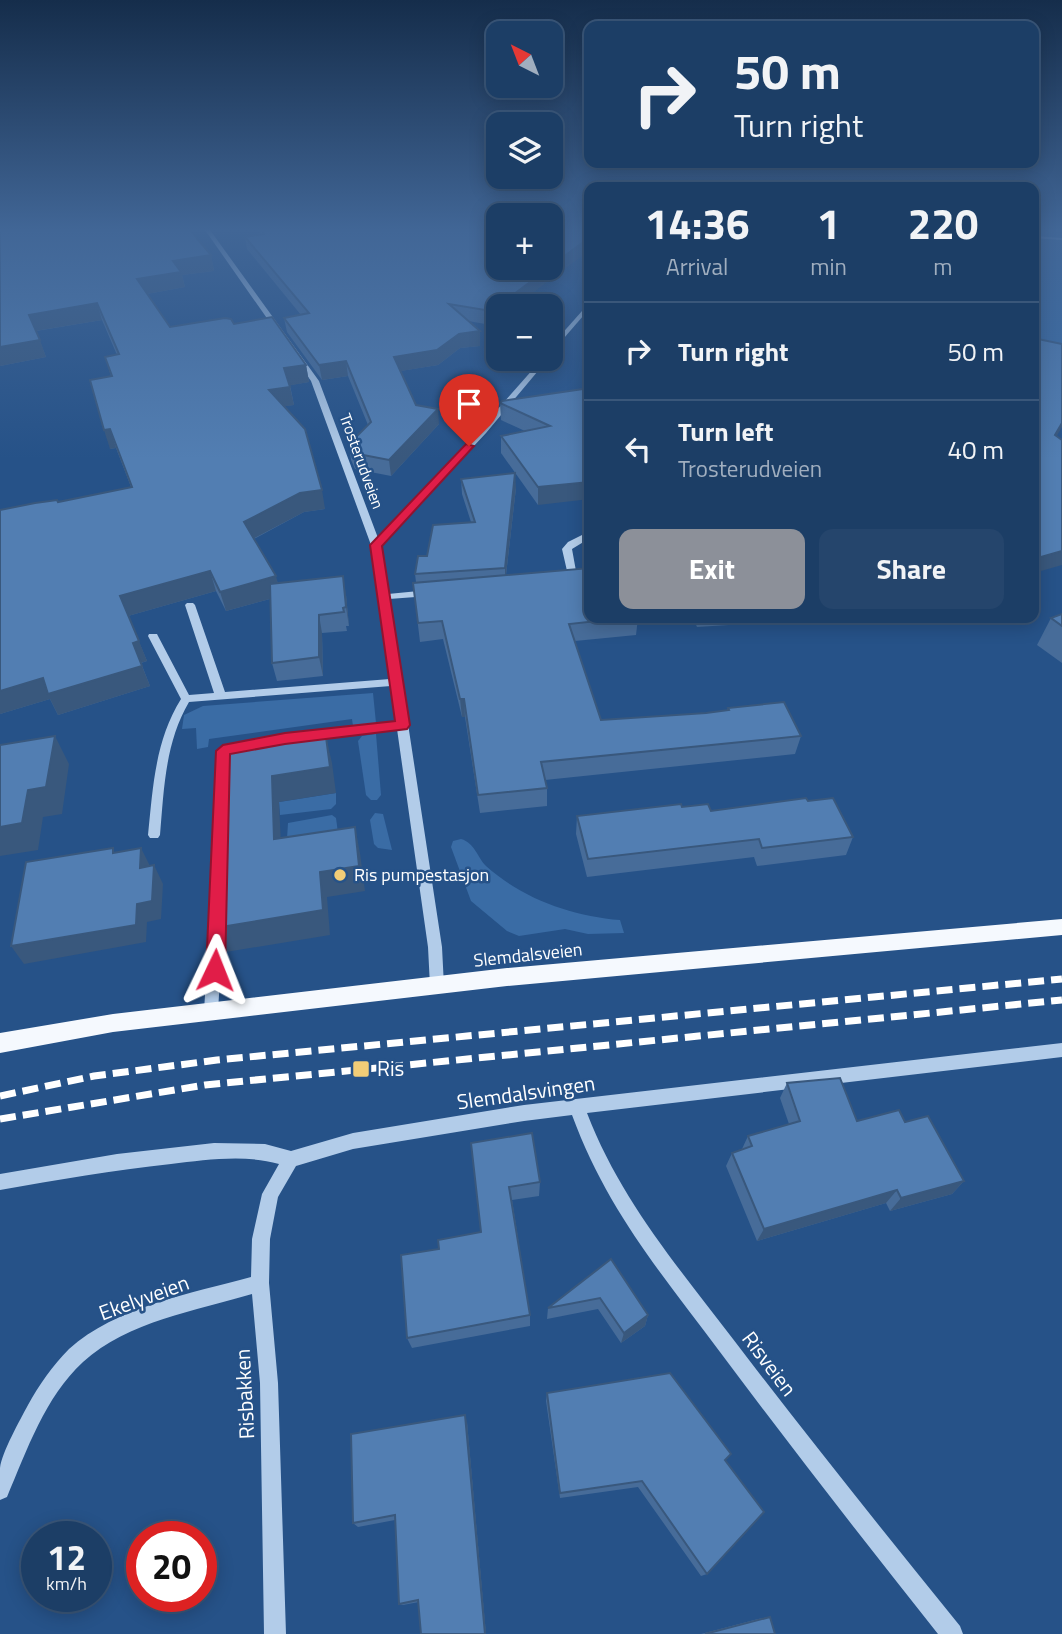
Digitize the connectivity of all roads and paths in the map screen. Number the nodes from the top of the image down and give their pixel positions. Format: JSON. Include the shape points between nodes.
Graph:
{"nodes":[{"id":1,"x":262,"y":306,"type":"edge"},
{"id":2,"x":584,"y":311,"type":"edge"},
{"id":3,"x":563,"y":337,"type":"edge"},
{"id":4,"x":535,"y":371,"type":"edge"},
{"id":5,"x":584,"y":537,"type":"edge"},
{"id":6,"x":376,"y":545,"type":"junction"},
{"id":7,"x":560,"y":583,"type":"edge"},
{"id":8,"x":438,"y":593,"type":"edge"},
{"id":9,"x":384,"y":597,"type":"junction"},
{"id":10,"x":190,"y":605,"type":"dead end"},
{"id":11,"x":153,"y":636,"type":"dead end"},
{"id":12,"x":397,"y":682,"type":"junction"},
{"id":13,"x":221,"y":697,"type":"junction"},
{"id":14,"x":186,"y":699,"type":"junction"},
{"id":15,"x":402,"y":725,"type":"junction"},
{"id":16,"x":154,"y":835,"type":"dead end"},
{"id":17,"x":219,"y":874,"type":"edge"},
{"id":18,"x":218,"y":902,"type":"edge"},
{"id":19,"x":1062,"y":927,"type":"edge"},
{"id":20,"x":438,"y":986,"type":"junction"},
{"id":21,"x":211,"y":1011,"type":"junction"},
{"id":22,"x":0,"y":1043,"type":"edge"},
{"id":23,"x":1062,"y":1050,"type":"edge"},
{"id":24,"x":576,"y":1106,"type":"junction"},
{"id":25,"x":291,"y":1158,"type":"junction"},
{"id":26,"x":0,"y":1182,"type":"edge"},
{"id":27,"x":260,"y":1283,"type":"junction"},
{"id":28,"x":0,"y":1490,"type":"edge"},
{"id":29,"x":275,"y":1634,"type":"edge"},
{"id":30,"x":952,"y":1634,"type":"edge"}],
"edges":[{"from":1,"to":6,"type":"street","name":"Trosterudveien","via":[[316,381]]},
{"from":2,"to":3,"type":"street"},
{"from":4,"to":6,"type":"street"},
{"from":5,"to":7,"type":"street","via":[[568,549],[577,582]]},
{"from":6,"to":9,"type":"street","name":"Trosterudveien"},
{"from":8,"to":9,"type":"street"},
{"from":9,"to":12,"type":"street","name":"Trosterudveien"},
{"from":10,"to":13,"type":"street"},
{"from":11,"to":14,"type":"street"},
{"from":12,"to":13,"type":"street"},
{"from":12,"to":15,"type":"street","name":"Trosterudveien"},
{"from":13,"to":14,"type":"street"},
{"from":14,"to":16,"type":"street","via":[[166,736]]},
{"from":15,"to":17,"type":"street","via":[[285,738],[223,751]]},
{"from":15,"to":20,"type":"street","name":"Trosterudveien"},
{"from":18,"to":21,"type":"street"},
{"from":19,"to":20,"type":"main road","name":"Slemdalsveien"},
{"from":20,"to":21,"type":"main road","name":"Slemdalsveien"},
{"from":21,"to":22,"type":"main road","name":"Slemdalsveien"},
{"from":23,"to":24,"type":"street","name":"Slemdalsvingen"},
{"from":24,"to":25,"type":"street","name":"Slemdalsvingen","via":[[353,1141]]},
{"from":24,"to":30,"type":"street","name":"Risveien","via":[[599,1166],[634,1223]]},
{"from":25,"to":26,"type":"street","name":"Slemdalsvingen","via":[[254,1151],[215,1151]]},
{"from":25,"to":27,"type":"street","name":"Risbakken","via":[[270,1194],[261,1239]]},
{"from":27,"to":28,"type":"street","name":"Ekelyveien","via":[[124,1325],[78,1354],[57,1377],[22,1437]]},
{"from":27,"to":29,"type":"street","name":"Risbakken","via":[[269,1383]]}]}
